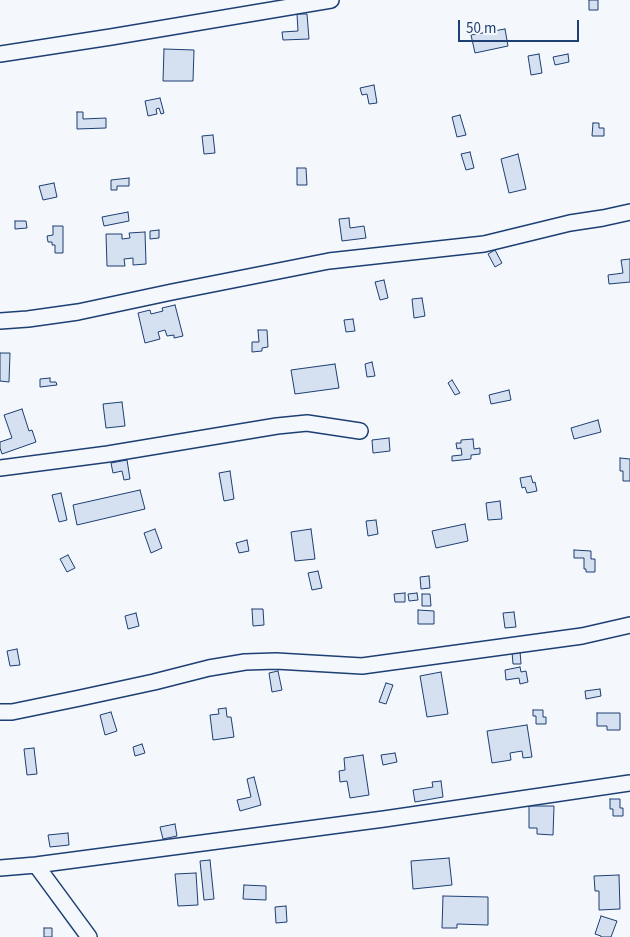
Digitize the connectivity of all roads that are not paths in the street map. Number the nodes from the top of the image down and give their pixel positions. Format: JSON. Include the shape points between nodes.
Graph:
{"nodes":[{"id":1,"x":330,"y":0,"type":"edge"},
{"id":2,"x":0,"y":54,"type":"edge"},
{"id":3,"x":630,"y":212,"type":"edge"},
{"id":4,"x":0,"y":321,"type":"edge"},
{"id":5,"x":360,"y":431,"type":"dead end"},
{"id":6,"x":0,"y":468,"type":"edge"},
{"id":7,"x":630,"y":625,"type":"edge"},
{"id":8,"x":0,"y":712,"type":"edge"},
{"id":9,"x":630,"y":783,"type":"edge"},
{"id":10,"x":36,"y":865,"type":"junction"},
{"id":11,"x":0,"y":868,"type":"edge"},
{"id":12,"x":89,"y":937,"type":"edge"}],
"edges":[{"from":1,"to":2,"type":"street"},
{"from":3,"to":4,"type":"street","via":[[484,244],[329,261],[78,312]]},
{"from":5,"to":6,"type":"street","via":[[307,423]]},
{"from":7,"to":8,"type":"street","via":[[582,636],[362,666],[245,662]]},
{"from":9,"to":10,"type":"street"},
{"from":10,"to":11,"type":"street"},
{"from":10,"to":12,"type":"street"}]}
